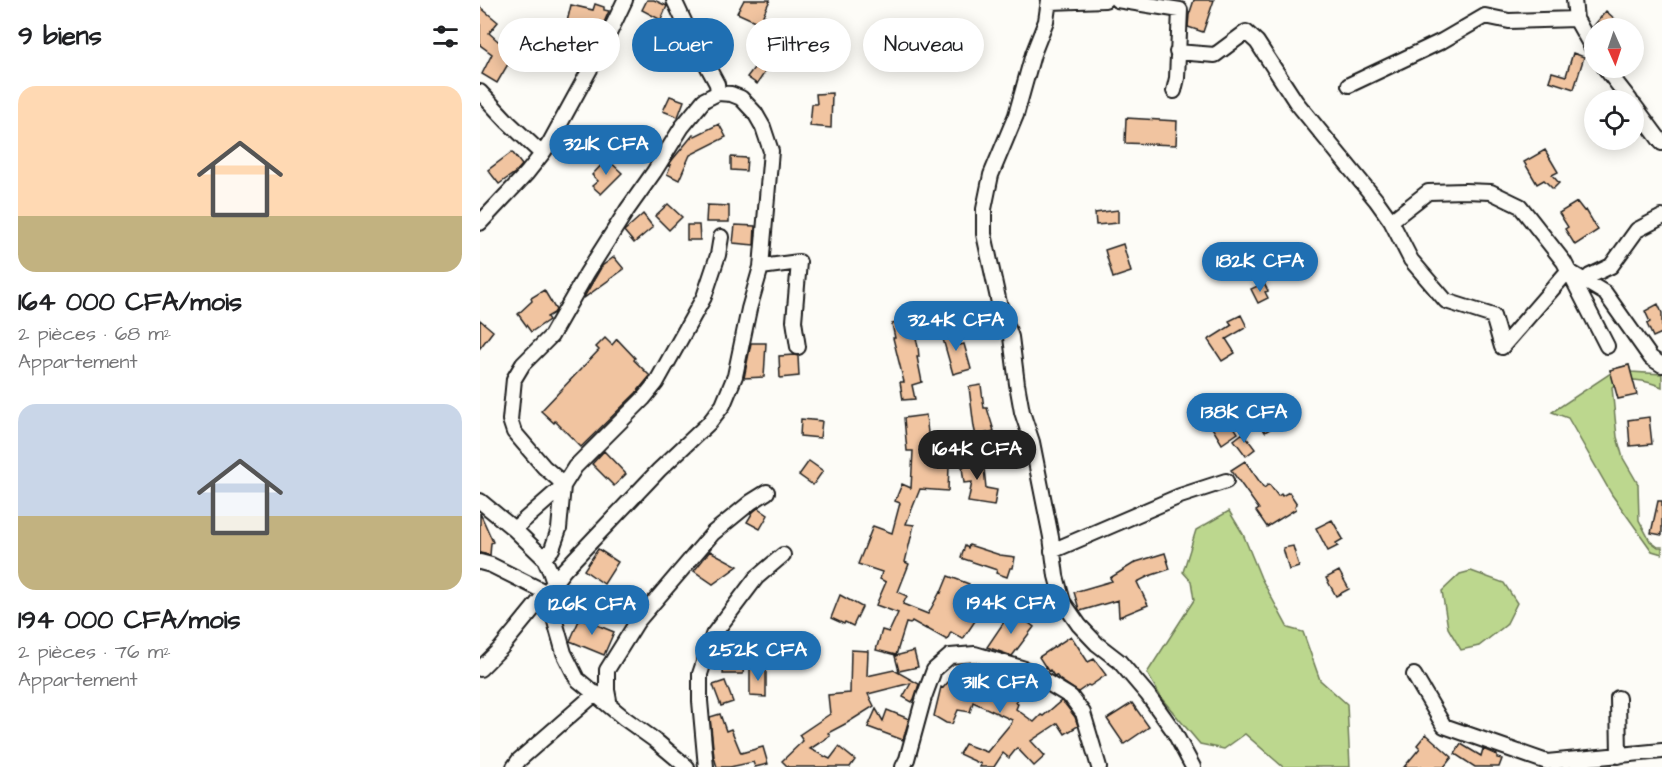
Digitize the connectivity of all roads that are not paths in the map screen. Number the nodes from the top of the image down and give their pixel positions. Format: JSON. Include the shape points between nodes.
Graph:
{"nodes":[{"id":1,"x":625,"y":0,"type":"edge"},
{"id":2,"x":674,"y":0,"type":"edge"},
{"id":3,"x":1098,"y":0,"type":"edge"},
{"id":4,"x":1105,"y":0,"type":"edge"},
{"id":5,"x":1117,"y":0,"type":"edge"},
{"id":6,"x":1574,"y":0,"type":"edge"},
{"id":7,"x":1049,"y":1,"type":"edge"},
{"id":8,"x":1576,"y":19,"type":"junction"},
{"id":9,"x":1584,"y":33,"type":"edge"},
{"id":10,"x":1178,"y":52,"type":"junction"},
{"id":11,"x":1613,"y":78,"type":"edge"},
{"id":12,"x":1349,"y":85,"type":"dead end"},
{"id":13,"x":1622,"y":90,"type":"edge"},
{"id":14,"x":1174,"y":91,"type":"dead end"},
{"id":15,"x":480,"y":92,"type":"edge"},
{"id":16,"x":718,"y":93,"type":"junction"},
{"id":17,"x":1644,"y":119,"type":"edge"},
{"id":18,"x":1662,"y":143,"type":"edge"},
{"id":19,"x":542,"y":154,"type":"junction"},
{"id":20,"x":1662,"y":217,"type":"edge"},
{"id":21,"x":1391,"y":221,"type":"junction"},
{"id":22,"x":480,"y":223,"type":"edge"},
{"id":23,"x":721,"y":237,"type":"dead end"},
{"id":24,"x":761,"y":267,"type":"junction"},
{"id":25,"x":1568,"y":271,"type":"junction"},
{"id":26,"x":1585,"y":281,"type":"junction"},
{"id":27,"x":1608,"y":346,"type":"dead end"},
{"id":28,"x":798,"y":347,"type":"dead end"},
{"id":29,"x":1662,"y":365,"type":"edge"},
{"id":30,"x":1226,"y":481,"type":"dead end"},
{"id":31,"x":563,"y":486,"type":"junction"},
{"id":32,"x":767,"y":492,"type":"dead end"},
{"id":33,"x":480,"y":501,"type":"edge"},
{"id":34,"x":514,"y":529,"type":"junction"},
{"id":35,"x":1052,"y":551,"type":"junction"},
{"id":36,"x":783,"y":555,"type":"dead end"},
{"id":37,"x":544,"y":558,"type":"junction"},
{"id":38,"x":480,"y":562,"type":"edge"},
{"id":39,"x":550,"y":588,"type":"junction"},
{"id":40,"x":480,"y":669,"type":"edge"},
{"id":41,"x":1414,"y":675,"type":"dead end"},
{"id":42,"x":596,"y":693,"type":"junction"},
{"id":43,"x":1617,"y":698,"type":"dead end"},
{"id":44,"x":610,"y":706,"type":"junction"},
{"id":45,"x":1662,"y":752,"type":"edge"},
{"id":46,"x":1619,"y":756,"type":"junction"},
{"id":47,"x":514,"y":767,"type":"edge"},
{"id":48,"x":687,"y":767,"type":"edge"},
{"id":49,"x":706,"y":767,"type":"edge"},
{"id":50,"x":903,"y":767,"type":"edge"},
{"id":51,"x":1099,"y":767,"type":"edge"},
{"id":52,"x":1193,"y":767,"type":"edge"}],
"edges":[{"from":1,"to":19,"type":"street"},
{"from":2,"to":16,"type":"street"},
{"from":3,"to":4,"type":"street"},
{"from":3,"to":7,"type":"street"},
{"from":5,"to":10,"type":"street","via":[[1180,10]]},
{"from":6,"to":8,"type":"street"},
{"from":7,"to":35,"type":"street","via":[[1016,115],[991,176],[984,208],[984,234],[1011,337],[1022,412],[1032,442]]},
{"from":8,"to":9,"type":"street"},
{"from":8,"to":12,"type":"street","via":[[1509,21],[1485,16]]},
{"from":10,"to":14,"type":"street"},
{"from":10,"to":21,"type":"street","via":[[1215,55],[1246,32]]},
{"from":11,"to":13,"type":"street"},
{"from":15,"to":19,"type":"street"},
{"from":16,"to":24,"type":"street","via":[[741,98],[755,113],[771,152]]},
{"from":16,"to":31,"type":"street","via":[[704,100],[682,127],[551,336],[514,379],[510,420],[514,432]]},
{"from":17,"to":18,"type":"street"},
{"from":19,"to":22,"type":"street"},
{"from":20,"to":26,"type":"street","via":[[1637,230],[1611,266]]},
{"from":21,"to":25,"type":"street","via":[[1428,192],[1491,192],[1520,206]]},
{"from":21,"to":25,"type":"street","via":[[1411,260],[1446,301],[1493,316],[1502,347]]},
{"from":23,"to":31,"type":"street","via":[[704,297],[656,383],[575,467]]},
{"from":24,"to":28,"type":"street","via":[[799,262],[794,321]]},
{"from":24,"to":39,"type":"street","via":[[735,376],[723,405]]},
{"from":25,"to":26,"type":"street"},
{"from":25,"to":27,"type":"street"},
{"from":26,"to":29,"type":"street","via":[[1605,293],[1651,358]]},
{"from":30,"to":35,"type":"street","via":[[1180,496]]},
{"from":31,"to":34,"type":"street"},
{"from":31,"to":37,"type":"street","via":[[559,529]]},
{"from":32,"to":44,"type":"street","via":[[713,532],[637,622],[607,670]]},
{"from":33,"to":34,"type":"street"},
{"from":34,"to":37,"type":"street"},
{"from":35,"to":52,"type":"street","via":[[1063,602],[1079,625],[1119,661],[1148,695]]},
{"from":36,"to":49,"type":"street","via":[[756,578],[713,635],[700,674]]},
{"from":37,"to":39,"type":"street","via":[[550,571]]},
{"from":38,"to":39,"type":"street"},
{"from":39,"to":40,"type":"street"},
{"from":39,"to":42,"type":"street","via":[[564,653],[577,679]]},
{"from":41,"to":46,"type":"street","via":[[1444,726],[1546,762]]},
{"from":42,"to":44,"type":"street"},
{"from":42,"to":47,"type":"street"},
{"from":43,"to":46,"type":"street"},
{"from":44,"to":48,"type":"street"},
{"from":45,"to":46,"type":"street"},
{"from":50,"to":51,"type":"street","via":[[934,670],[950,656],[975,654],[1024,669],[1071,697],[1083,713]]}]}
